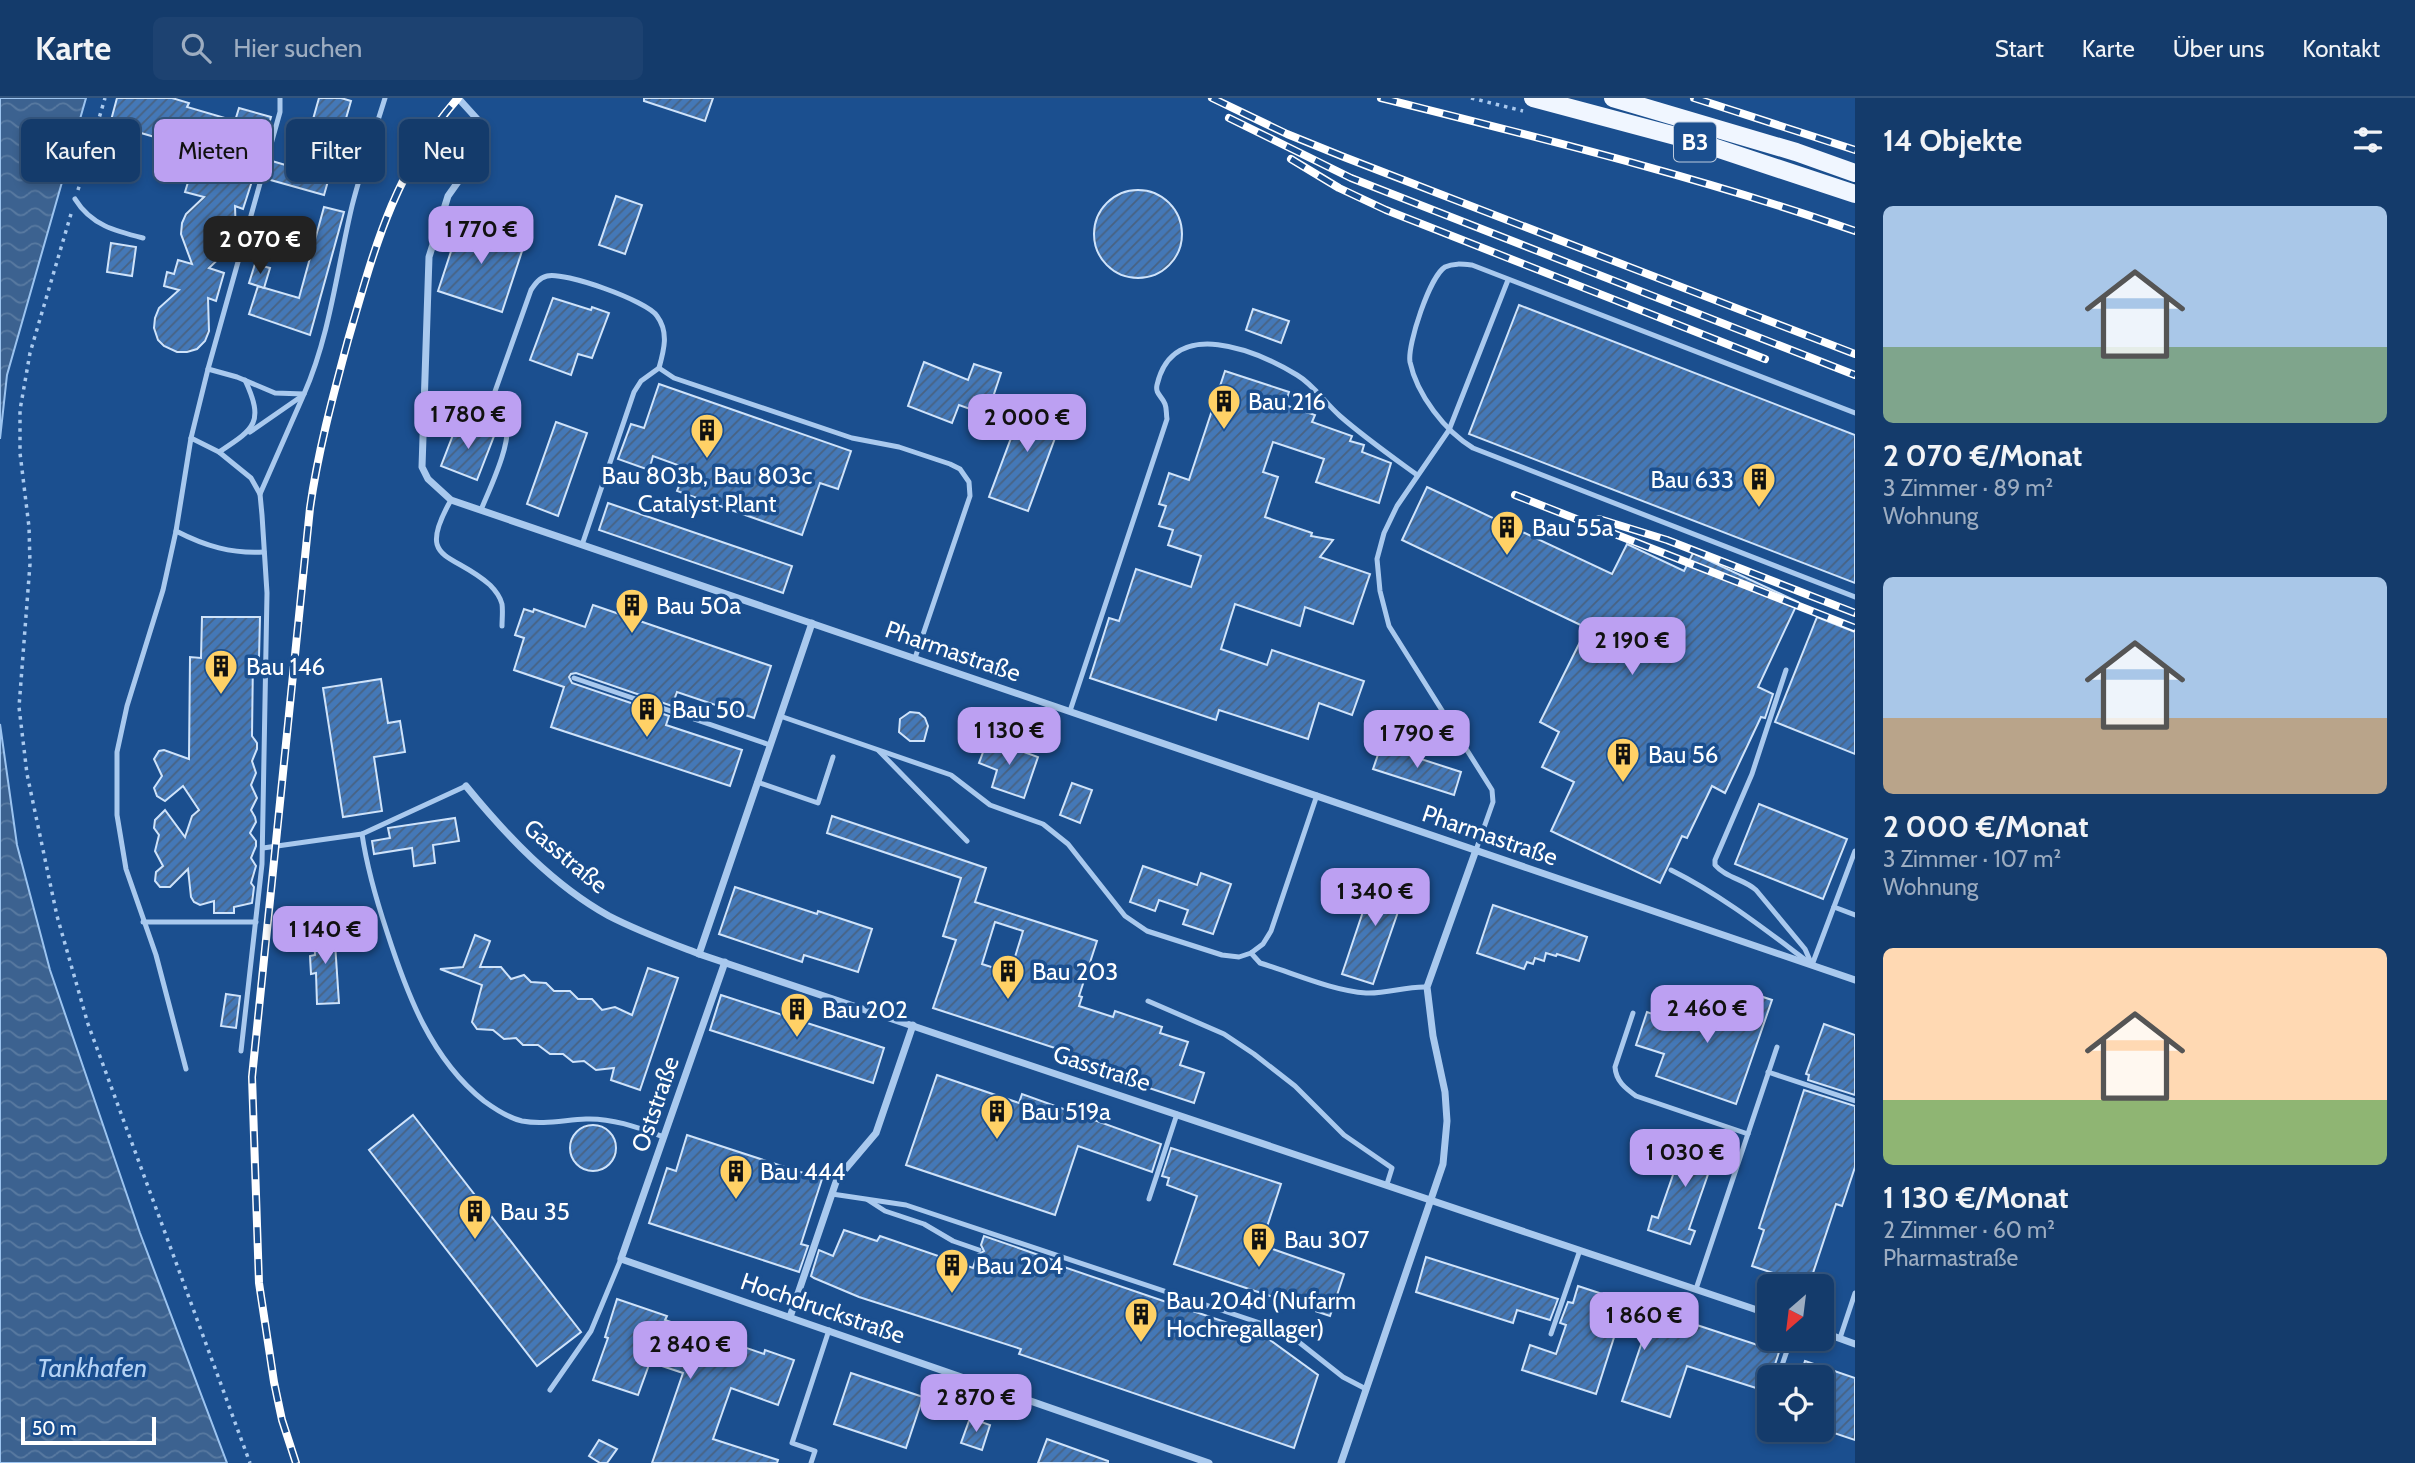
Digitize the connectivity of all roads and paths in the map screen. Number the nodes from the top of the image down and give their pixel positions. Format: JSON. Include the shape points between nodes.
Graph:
{"nodes":[{"id":1,"x":105,"y":98,"type":"edge"},
{"id":2,"x":280,"y":98,"type":"edge"},
{"id":3,"x":385,"y":98,"type":"edge"},
{"id":4,"x":458,"y":98,"type":"edge"},
{"id":5,"x":1533,"y":98,"type":"edge"},
{"id":6,"x":1613,"y":98,"type":"edge"},
{"id":7,"x":1855,"y":173,"type":"edge"},
{"id":8,"x":1855,"y":194,"type":"edge"},
{"id":9,"x":75,"y":199,"type":"junction"},
{"id":10,"x":143,"y":238,"type":"dead end"},
{"id":11,"x":1508,"y":280,"type":"junction"},
{"id":12,"x":659,"y":368,"type":"junction"},
{"id":13,"x":208,"y":369,"type":"junction"},
{"id":14,"x":245,"y":380,"type":"junction"},
{"id":15,"x":304,"y":394,"type":"junction"},
{"id":16,"x":1855,"y":413,"type":"edge"},
{"id":17,"x":1449,"y":430,"type":"junction"},
{"id":18,"x":250,"y":432,"type":"junction"},
{"id":19,"x":191,"y":439,"type":"junction"},
{"id":20,"x":219,"y":452,"type":"junction"},
{"id":21,"x":1418,"y":475,"type":"junction"},
{"id":22,"x":260,"y":494,"type":"junction"},
{"id":23,"x":451,"y":500,"type":"junction"},
{"id":24,"x":481,"y":510,"type":"junction"},
{"id":25,"x":176,"y":531,"type":"junction"},
{"id":26,"x":582,"y":545,"type":"junction"},
{"id":27,"x":264,"y":552,"type":"junction"},
{"id":28,"x":1855,"y":597,"type":"edge"},
{"id":29,"x":812,"y":623,"type":"junction"},
{"id":30,"x":502,"y":626,"type":"dead end"},
{"id":31,"x":915,"y":658,"type":"junction"},
{"id":32,"x":1786,"y":670,"type":"dead end"},
{"id":33,"x":574,"y":678,"type":"dead end"},
{"id":34,"x":1070,"y":711,"type":"junction"},
{"id":35,"x":780,"y":716,"type":"junction"},
{"id":36,"x":770,"y":745,"type":"junction"},
{"id":37,"x":877,"y":749,"type":"junction"},
{"id":38,"x":834,"y":757,"type":"dead end"},
{"id":39,"x":757,"y":782,"type":"junction"},
{"id":40,"x":467,"y":786,"type":"joint"},
{"id":41,"x":1318,"y":795,"type":"junction"},
{"id":42,"x":362,"y":834,"type":"junction"},
{"id":43,"x":967,"y":841,"type":"dead end"},
{"id":44,"x":263,"y":848,"type":"junction"},
{"id":45,"x":1476,"y":850,"type":"junction"},
{"id":46,"x":1855,"y":851,"type":"edge"},
{"id":47,"x":1671,"y":870,"type":"dead end"},
{"id":48,"x":1834,"y":907,"type":"junction"},
{"id":49,"x":1855,"y":915,"type":"edge"},
{"id":50,"x":143,"y":922,"type":"junction"},
{"id":51,"x":256,"y":922,"type":"junction"},
{"id":52,"x":1251,"y":953,"type":"junction"},
{"id":53,"x":699,"y":954,"type":"junction"},
{"id":54,"x":725,"y":962,"type":"junction"},
{"id":55,"x":1812,"y":965,"type":"junction"},
{"id":56,"x":1855,"y":980,"type":"edge"},
{"id":57,"x":1427,"y":987,"type":"junction"},
{"id":58,"x":1148,"y":1001,"type":"dead end"},
{"id":59,"x":1633,"y":1013,"type":"dead end"},
{"id":60,"x":913,"y":1026,"type":"junction"},
{"id":61,"x":1777,"y":1046,"type":"dead end"},
{"id":62,"x":241,"y":1051,"type":"dead end"},
{"id":63,"x":186,"y":1069,"type":"dead end"},
{"id":64,"x":1768,"y":1072,"type":"junction"},
{"id":65,"x":1855,"y":1101,"type":"edge"},
{"id":66,"x":1177,"y":1114,"type":"junction"},
{"id":67,"x":1748,"y":1134,"type":"junction"},
{"id":68,"x":664,"y":1137,"type":"junction"},
{"id":69,"x":1387,"y":1184,"type":"junction"},
{"id":70,"x":832,"y":1194,"type":"junction"},
{"id":71,"x":864,"y":1198,"type":"junction"},
{"id":72,"x":1149,"y":1199,"type":"dead end"},
{"id":73,"x":1431,"y":1199,"type":"junction"},
{"id":74,"x":979,"y":1250,"type":"dead end"},
{"id":75,"x":1580,"y":1250,"type":"junction"},
{"id":76,"x":621,"y":1258,"type":"junction"},
{"id":77,"x":1696,"y":1289,"type":"junction"},
{"id":78,"x":1855,"y":1293,"type":"edge"},
{"id":79,"x":1757,"y":1310,"type":"edge"},
{"id":80,"x":790,"y":1317,"type":"junction"},
{"id":81,"x":829,"y":1330,"type":"junction"},
{"id":82,"x":1551,"y":1334,"type":"dead end"},
{"id":83,"x":1834,"y":1336,"type":"edge"},
{"id":84,"x":1840,"y":1338,"type":"junction"},
{"id":85,"x":1855,"y":1344,"type":"edge"},
{"id":86,"x":1366,"y":1389,"type":"junction"},
{"id":87,"x":550,"y":1390,"type":"dead end"},
{"id":88,"x":250,"y":1463,"type":"edge"},
{"id":89,"x":811,"y":1463,"type":"edge"},
{"id":90,"x":1209,"y":1463,"type":"edge"},
{"id":91,"x":1341,"y":1463,"type":"edge"}],
"edges":[{"from":1,"to":9,"type":"path"},
{"from":2,"to":13,"type":"lane","via":[[280,112]]},
{"from":3,"to":15,"type":"lane","via":[[352,205],[330,310]]},
{"from":4,"to":23,"type":"street","name":"Pharmastraße","via":[[483,133],[477,155],[448,197],[429,257],[422,467],[428,480]]},
{"from":5,"to":8,"type":"main road","number":"B3","via":[[1698,142]]},
{"from":6,"to":7,"type":"main road","number":"B3"},
{"from":9,"to":10,"type":"lane","via":[[95,221]]},
{"from":9,"to":88,"type":"path","via":[[30,353],[20,410],[30,555],[19,707],[27,774],[57,916],[88,1024]]},
{"from":11,"to":16,"type":"lane"},
{"from":11,"to":17,"type":"lane"},
{"from":11,"to":17,"type":"lane","via":[[1472,265],[1443,268],[1410,342],[1410,361],[1436,416]]},
{"from":12,"to":24,"type":"lane","via":[[664,329],[645,305],[561,275],[538,281],[493,397],[506,421],[508,437]]},
{"from":12,"to":26,"type":"lane","via":[[640,381],[634,392]]},
{"from":12,"to":31,"type":"lane","via":[[674,378],[852,438],[899,447],[960,469],[969,482],[970,496]]},
{"from":13,"to":14,"type":"lane"},
{"from":13,"to":19,"type":"lane"},
{"from":14,"to":15,"type":"lane","via":[[275,393]]},
{"from":14,"to":18,"type":"lane","via":[[256,403]]},
{"from":15,"to":18,"type":"lane"},
{"from":15,"to":22,"type":"lane"},
{"from":17,"to":21,"type":"lane"},
{"from":17,"to":28,"type":"lane","via":[[1473,448]]},
{"from":18,"to":20,"type":"lane"},
{"from":19,"to":20,"type":"lane"},
{"from":19,"to":25,"type":"lane"},
{"from":20,"to":22,"type":"lane","via":[[251,478]]},
{"from":21,"to":34,"type":"lane","via":[[1338,414],[1299,376],[1212,343],[1182,349],[1171,357],[1158,383],[1167,419]]},
{"from":21,"to":45,"type":"lane","via":[[1384,533],[1377,559],[1380,591],[1390,626],[1492,790],[1493,802]]},
{"from":22,"to":27,"type":"lane"},
{"from":23,"to":24,"type":"street","name":"Pharmastraße"},
{"from":23,"to":30,"type":"lane","via":[[438,523],[439,551],[496,591],[502,602]]},
{"from":24,"to":26,"type":"street","name":"Pharmastraße"},
{"from":25,"to":27,"type":"lane","via":[[225,551]]},
{"from":25,"to":50,"type":"lane","via":[[117,752],[119,829]]},
{"from":26,"to":29,"type":"street","name":"Pharmastraße"},
{"from":27,"to":44,"type":"lane"},
{"from":29,"to":31,"type":"street","name":"Pharmastraße"},
{"from":29,"to":35,"type":"street"},
{"from":31,"to":34,"type":"street","name":"Pharmastraße"},
{"from":32,"to":55,"type":"lane","via":[[1752,774],[1715,865],[1756,890],[1805,949]]},
{"from":33,"to":36,"type":"lane"},
{"from":34,"to":41,"type":"street","name":"Pharmastraße"},
{"from":35,"to":36,"type":"street"},
{"from":35,"to":37,"type":"lane"},
{"from":36,"to":39,"type":"street"},
{"from":37,"to":43,"type":"lane"},
{"from":37,"to":52,"type":"lane","via":[[951,775],[990,805],[1043,824],[1068,844],[1125,916],[1147,931],[1222,956]]},
{"from":38,"to":39,"type":"lane","via":[[818,803]]},
{"from":39,"to":53,"type":"street"},
{"from":40,"to":42,"type":"lane"},
{"from":40,"to":53,"type":"street","name":"Gasstraße","via":[[505,831],[574,893],[644,933]]},
{"from":41,"to":45,"type":"street","name":"Pharmastraße"},
{"from":41,"to":52,"type":"lane","via":[[1270,931]]},
{"from":42,"to":44,"type":"lane"},
{"from":42,"to":68,"type":"lane","via":[[367,868],[401,976],[425,1029],[471,1090],[496,1110],[520,1121],[610,1121]]},
{"from":44,"to":51,"type":"lane"},
{"from":45,"to":55,"type":"street","name":"Pharmastraße"},
{"from":45,"to":57,"type":"street"},
{"from":46,"to":48,"type":"lane"},
{"from":47,"to":55,"type":"lane","via":[[1728,902]]},
{"from":48,"to":49,"type":"lane"},
{"from":48,"to":55,"type":"lane"},
{"from":50,"to":51,"type":"lane"},
{"from":50,"to":63,"type":"lane"},
{"from":51,"to":62,"type":"lane"},
{"from":52,"to":57,"type":"lane","via":[[1260,963],[1354,990],[1395,992]]},
{"from":53,"to":54,"type":"street","name":"Gasstraße"},
{"from":54,"to":60,"type":"street","name":"Gasstraße"},
{"from":54,"to":68,"type":"street","name":"Oststraße"},
{"from":55,"to":56,"type":"street","name":"Pharmastraße"},
{"from":57,"to":73,"type":"street","via":[[1447,1121],[1443,1164]]},
{"from":58,"to":69,"type":"lane","via":[[1224,1034],[1254,1054],[1295,1086],[1344,1135],[1392,1168]]},
{"from":59,"to":67,"type":"lane","via":[[1615,1067],[1615,1076],[1624,1087],[1636,1096]]},
{"from":60,"to":66,"type":"street","name":"Gasstraße"},
{"from":60,"to":70,"type":"street","via":[[876,1133],[837,1179]]},
{"from":61,"to":64,"type":"lane"},
{"from":64,"to":65,"type":"lane"},
{"from":64,"to":67,"type":"lane"},
{"from":66,"to":69,"type":"street","name":"Gasstraße"},
{"from":66,"to":72,"type":"lane"},
{"from":67,"to":77,"type":"lane"},
{"from":68,"to":76,"type":"street","name":"Oststraße"},
{"from":69,"to":73,"type":"street","name":"Gasstraße"},
{"from":70,"to":71,"type":"lane"},
{"from":70,"to":80,"type":"street"},
{"from":71,"to":74,"type":"lane"},
{"from":71,"to":86,"type":"lane","via":[[906,1205],[1286,1332],[1343,1377]]},
{"from":73,"to":75,"type":"street","name":"Gasstraße"},
{"from":73,"to":86,"type":"street"},
{"from":75,"to":77,"type":"street","name":"Gasstraße"},
{"from":75,"to":82,"type":"lane"},
{"from":76,"to":80,"type":"street","name":"Hochdruckstraße"},
{"from":76,"to":87,"type":"lane","via":[[591,1331]]},
{"from":77,"to":79,"type":"street","name":"Gasstraße"},
{"from":78,"to":84,"type":"lane"},
{"from":80,"to":81,"type":"street","name":"Hochdruckstraße"},
{"from":81,"to":89,"type":"lane","via":[[792,1443],[815,1451]]},
{"from":81,"to":90,"type":"street","name":"Hochdruckstraße"},
{"from":83,"to":84,"type":"street"},
{"from":84,"to":85,"type":"street"},
{"from":86,"to":91,"type":"street"}]}
